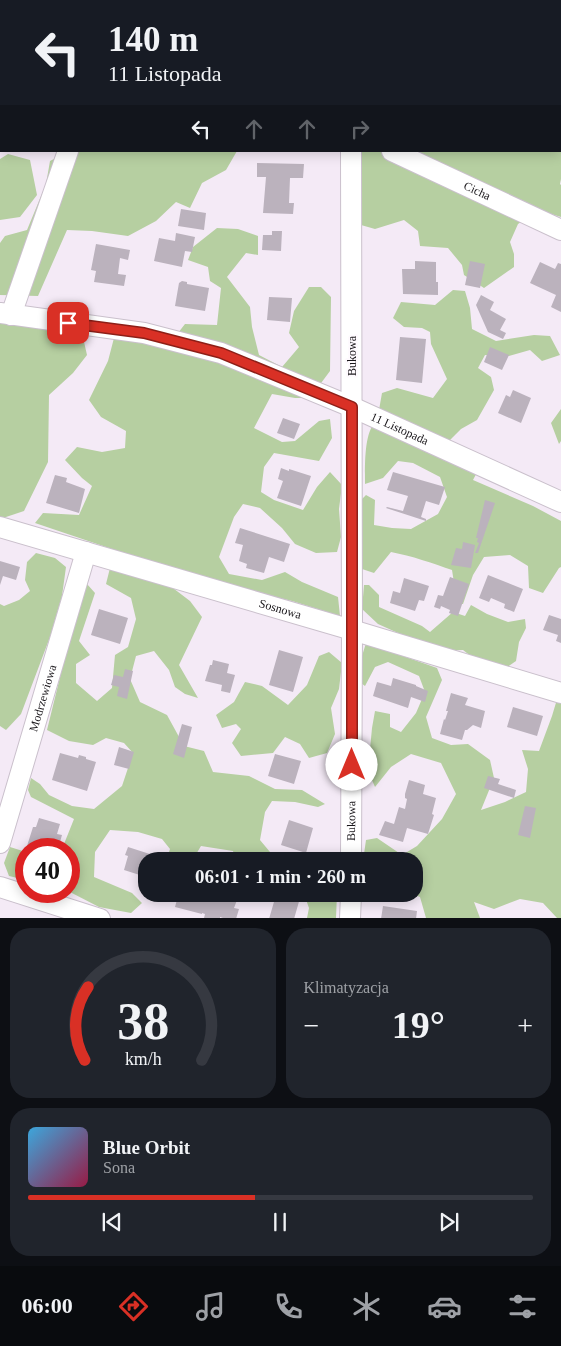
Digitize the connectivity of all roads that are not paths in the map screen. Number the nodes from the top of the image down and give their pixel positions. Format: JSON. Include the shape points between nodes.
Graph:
{"nodes":[{"id":1,"x":68,"y":152,"type":"edge"},
{"id":2,"x":351,"y":152,"type":"edge"},
{"id":3,"x":394,"y":152,"type":"edge"},
{"id":4,"x":561,"y":230,"type":"edge"},
{"id":5,"x":6,"y":314,"type":"edge"},
{"id":6,"x":352,"y":407,"type":"junction"},
{"id":7,"x":561,"y":502,"type":"edge"},
{"id":8,"x":0,"y":527,"type":"edge"},
{"id":9,"x":86,"y":552,"type":"junction"},
{"id":10,"x":352,"y":630,"type":"junction"},
{"id":11,"x":561,"y":693,"type":"edge"},
{"id":12,"x":0,"y":843,"type":"edge"},
{"id":13,"x":351,"y":852,"type":"edge"},
{"id":14,"x":0,"y":888,"type":"edge"},
{"id":15,"x":350,"y":902,"type":"edge"},
{"id":16,"x":100,"y":918,"type":"edge"},
{"id":17,"x":350,"y":918,"type":"edge"}],
"edges":[{"from":1,"to":5,"type":"street"},
{"from":2,"to":6,"type":"street","name":"Bukowa"},
{"from":3,"to":4,"type":"street","name":"Cicha"},
{"from":5,"to":6,"type":"street","name":"11 Listopada","via":[[144,333],[221,353]]},
{"from":6,"to":7,"type":"street","name":"11 Listopada"},
{"from":6,"to":10,"type":"street","name":"Bukowa"},
{"from":8,"to":9,"type":"street","name":"Sosnowa"},
{"from":9,"to":10,"type":"street","name":"Sosnowa"},
{"from":9,"to":12,"type":"street","name":"Modrzewiowa"},
{"from":10,"to":11,"type":"street","name":"Sosnowa"},
{"from":10,"to":13,"type":"street","name":"Bukowa"},
{"from":14,"to":16,"type":"street"},
{"from":15,"to":17,"type":"street"}]}
